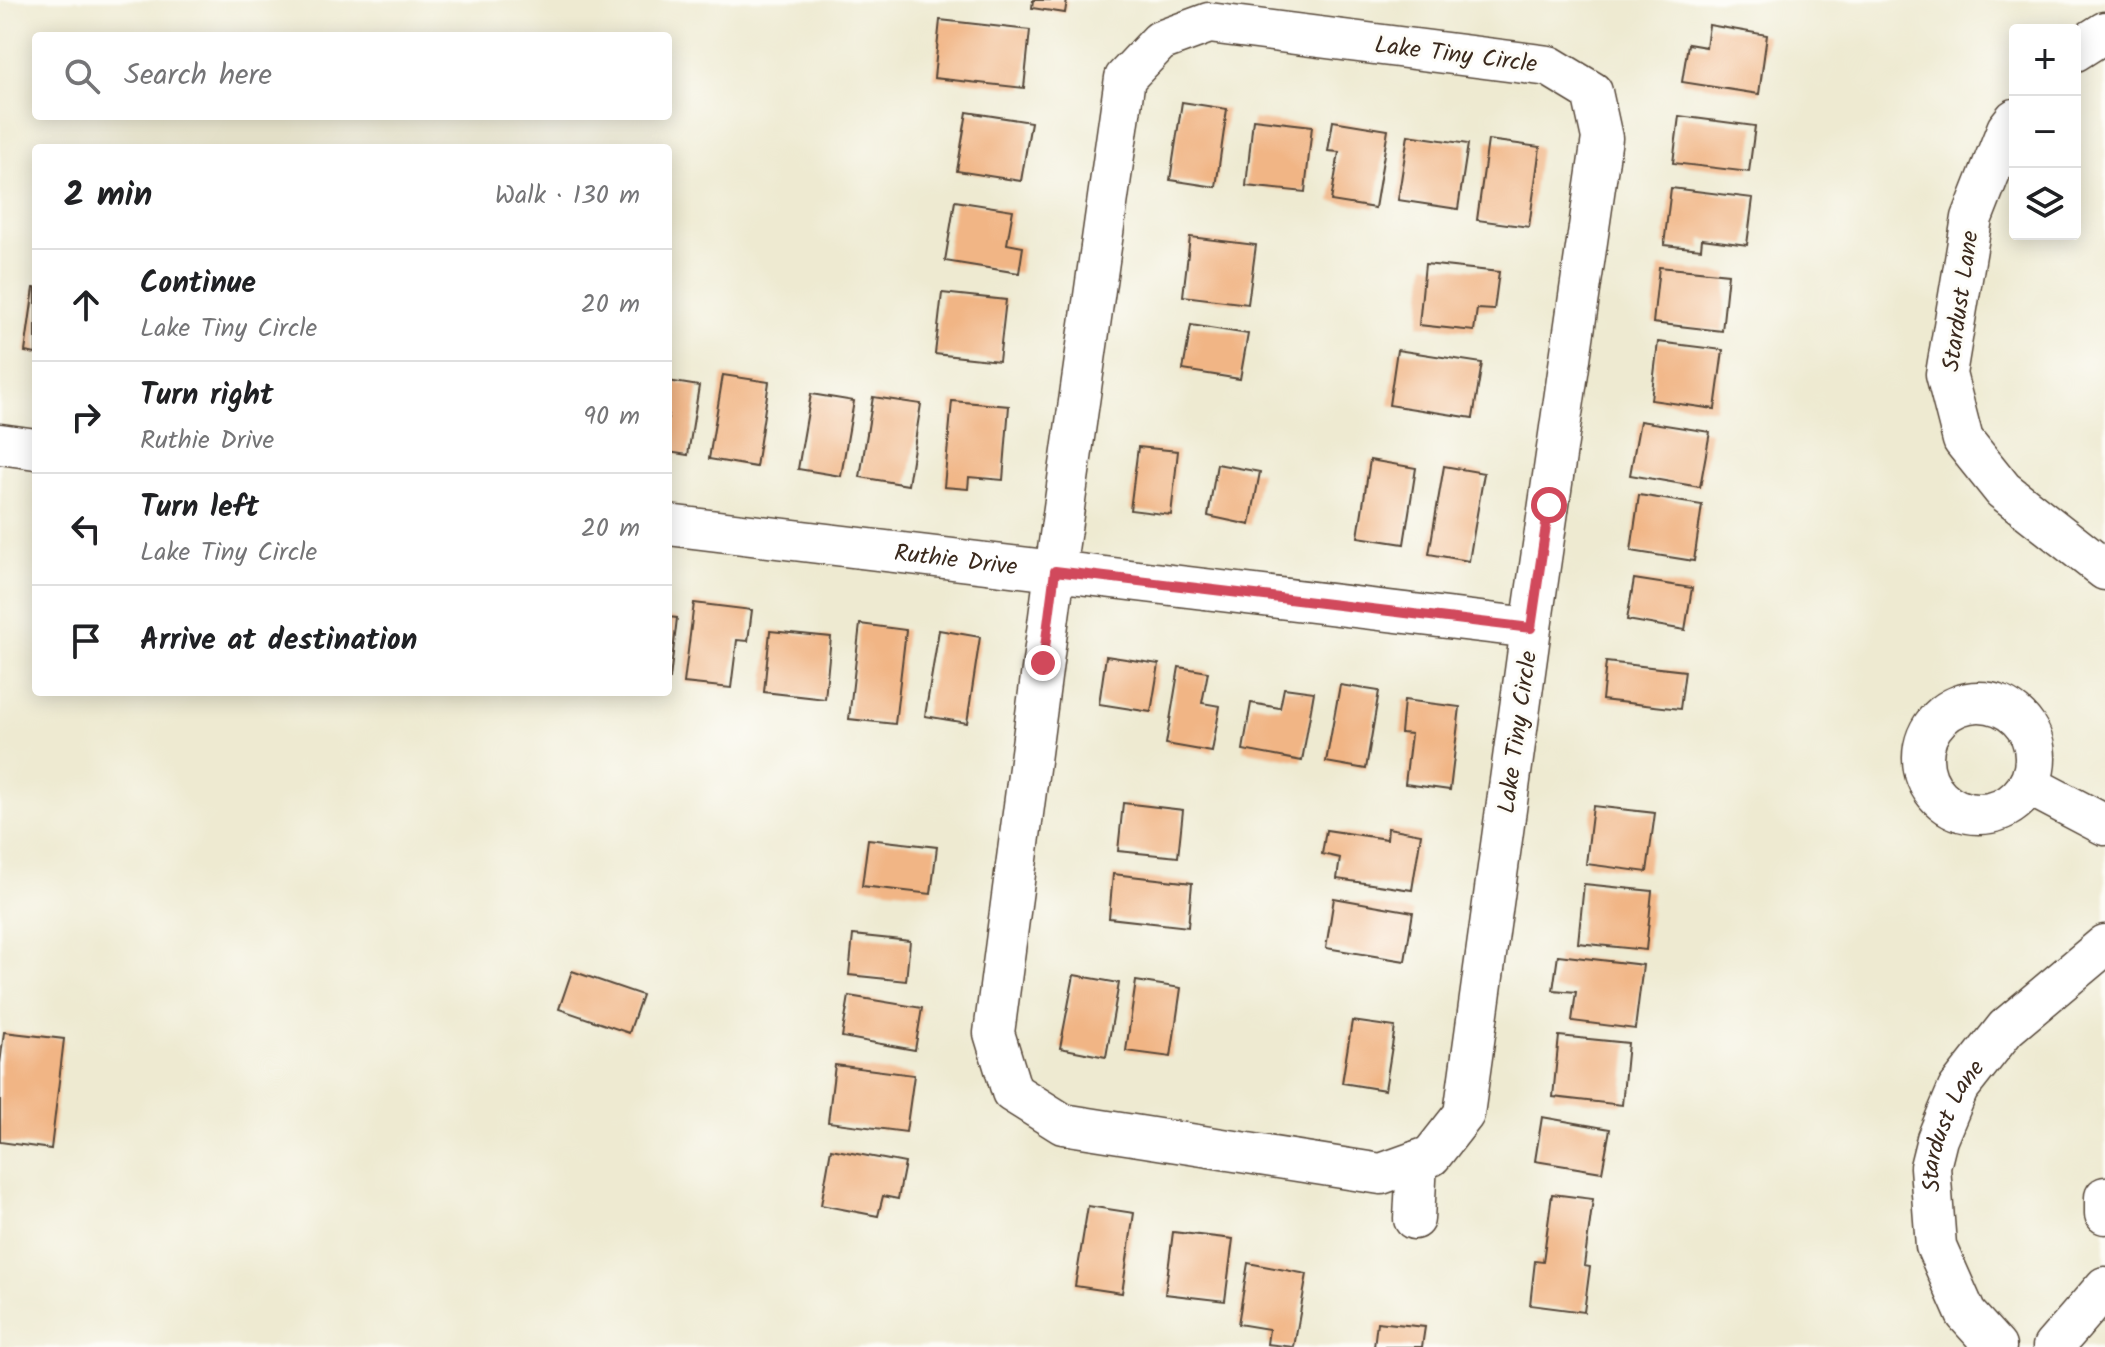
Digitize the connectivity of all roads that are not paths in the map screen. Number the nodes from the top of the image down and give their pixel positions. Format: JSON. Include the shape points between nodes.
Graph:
{"nodes":[{"id":1,"x":2105,"y":32,"type":"edge"},
{"id":2,"x":2081,"y":47,"type":"edge"},
{"id":3,"x":2009,"y":126,"type":"edge"},
{"id":4,"x":0,"y":444,"type":"edge"},
{"id":5,"x":32,"y":448,"type":"edge"},
{"id":6,"x":672,"y":525,"type":"edge"},
{"id":7,"x":2105,"y":570,"type":"edge"},
{"id":8,"x":1055,"y":571,"type":"junction"},
{"id":9,"x":1531,"y":628,"type":"junction"},
{"id":10,"x":2029,"y":785,"type":"dead end"},
{"id":11,"x":2105,"y":825,"type":"edge"},
{"id":12,"x":2105,"y":945,"type":"edge"},
{"id":13,"x":1417,"y":1161,"type":"junction"},
{"id":14,"x":2105,"y":1197,"type":"edge"},
{"id":15,"x":2105,"y":1214,"type":"edge"},
{"id":16,"x":1414,"y":1219,"type":"dead end"},
{"id":17,"x":2105,"y":1287,"type":"edge"},
{"id":18,"x":1996,"y":1347,"type":"edge"},
{"id":19,"x":2053,"y":1347,"type":"edge"}],
"edges":[{"from":1,"to":2,"type":"street"},
{"from":3,"to":7,"type":"street","name":"Stardust Lane","via":[[1972,218],[1946,374],[1963,440],[2003,490]]},
{"from":4,"to":5,"type":"street"},
{"from":6,"to":8,"type":"street","name":"Ruthie Drive"},
{"from":8,"to":9,"type":"street","name":"Ruthie Drive"},
{"from":8,"to":9,"type":"street","name":"Lake Tiny Circle","via":[[1125,78],[1160,41],[1209,23],[1549,66],[1592,92],[1602,138]]},
{"from":8,"to":13,"type":"street","name":"Lake Tiny Circle","via":[[994,1033],[1012,1092],[1063,1124],[1381,1174]]},
{"from":9,"to":13,"type":"street","name":"Lake Tiny Circle","via":[[1464,1114],[1431,1156]]},
{"from":10,"to":11,"type":"street"},
{"from":12,"to":18,"type":"street","name":"Stardust Lane","via":[[2006,1028],[1958,1089],[1937,1139],[1930,1167],[1936,1246],[1966,1314]]},
{"from":13,"to":16,"type":"street"},
{"from":14,"to":15,"type":"street"},
{"from":17,"to":19,"type":"street"}]}
